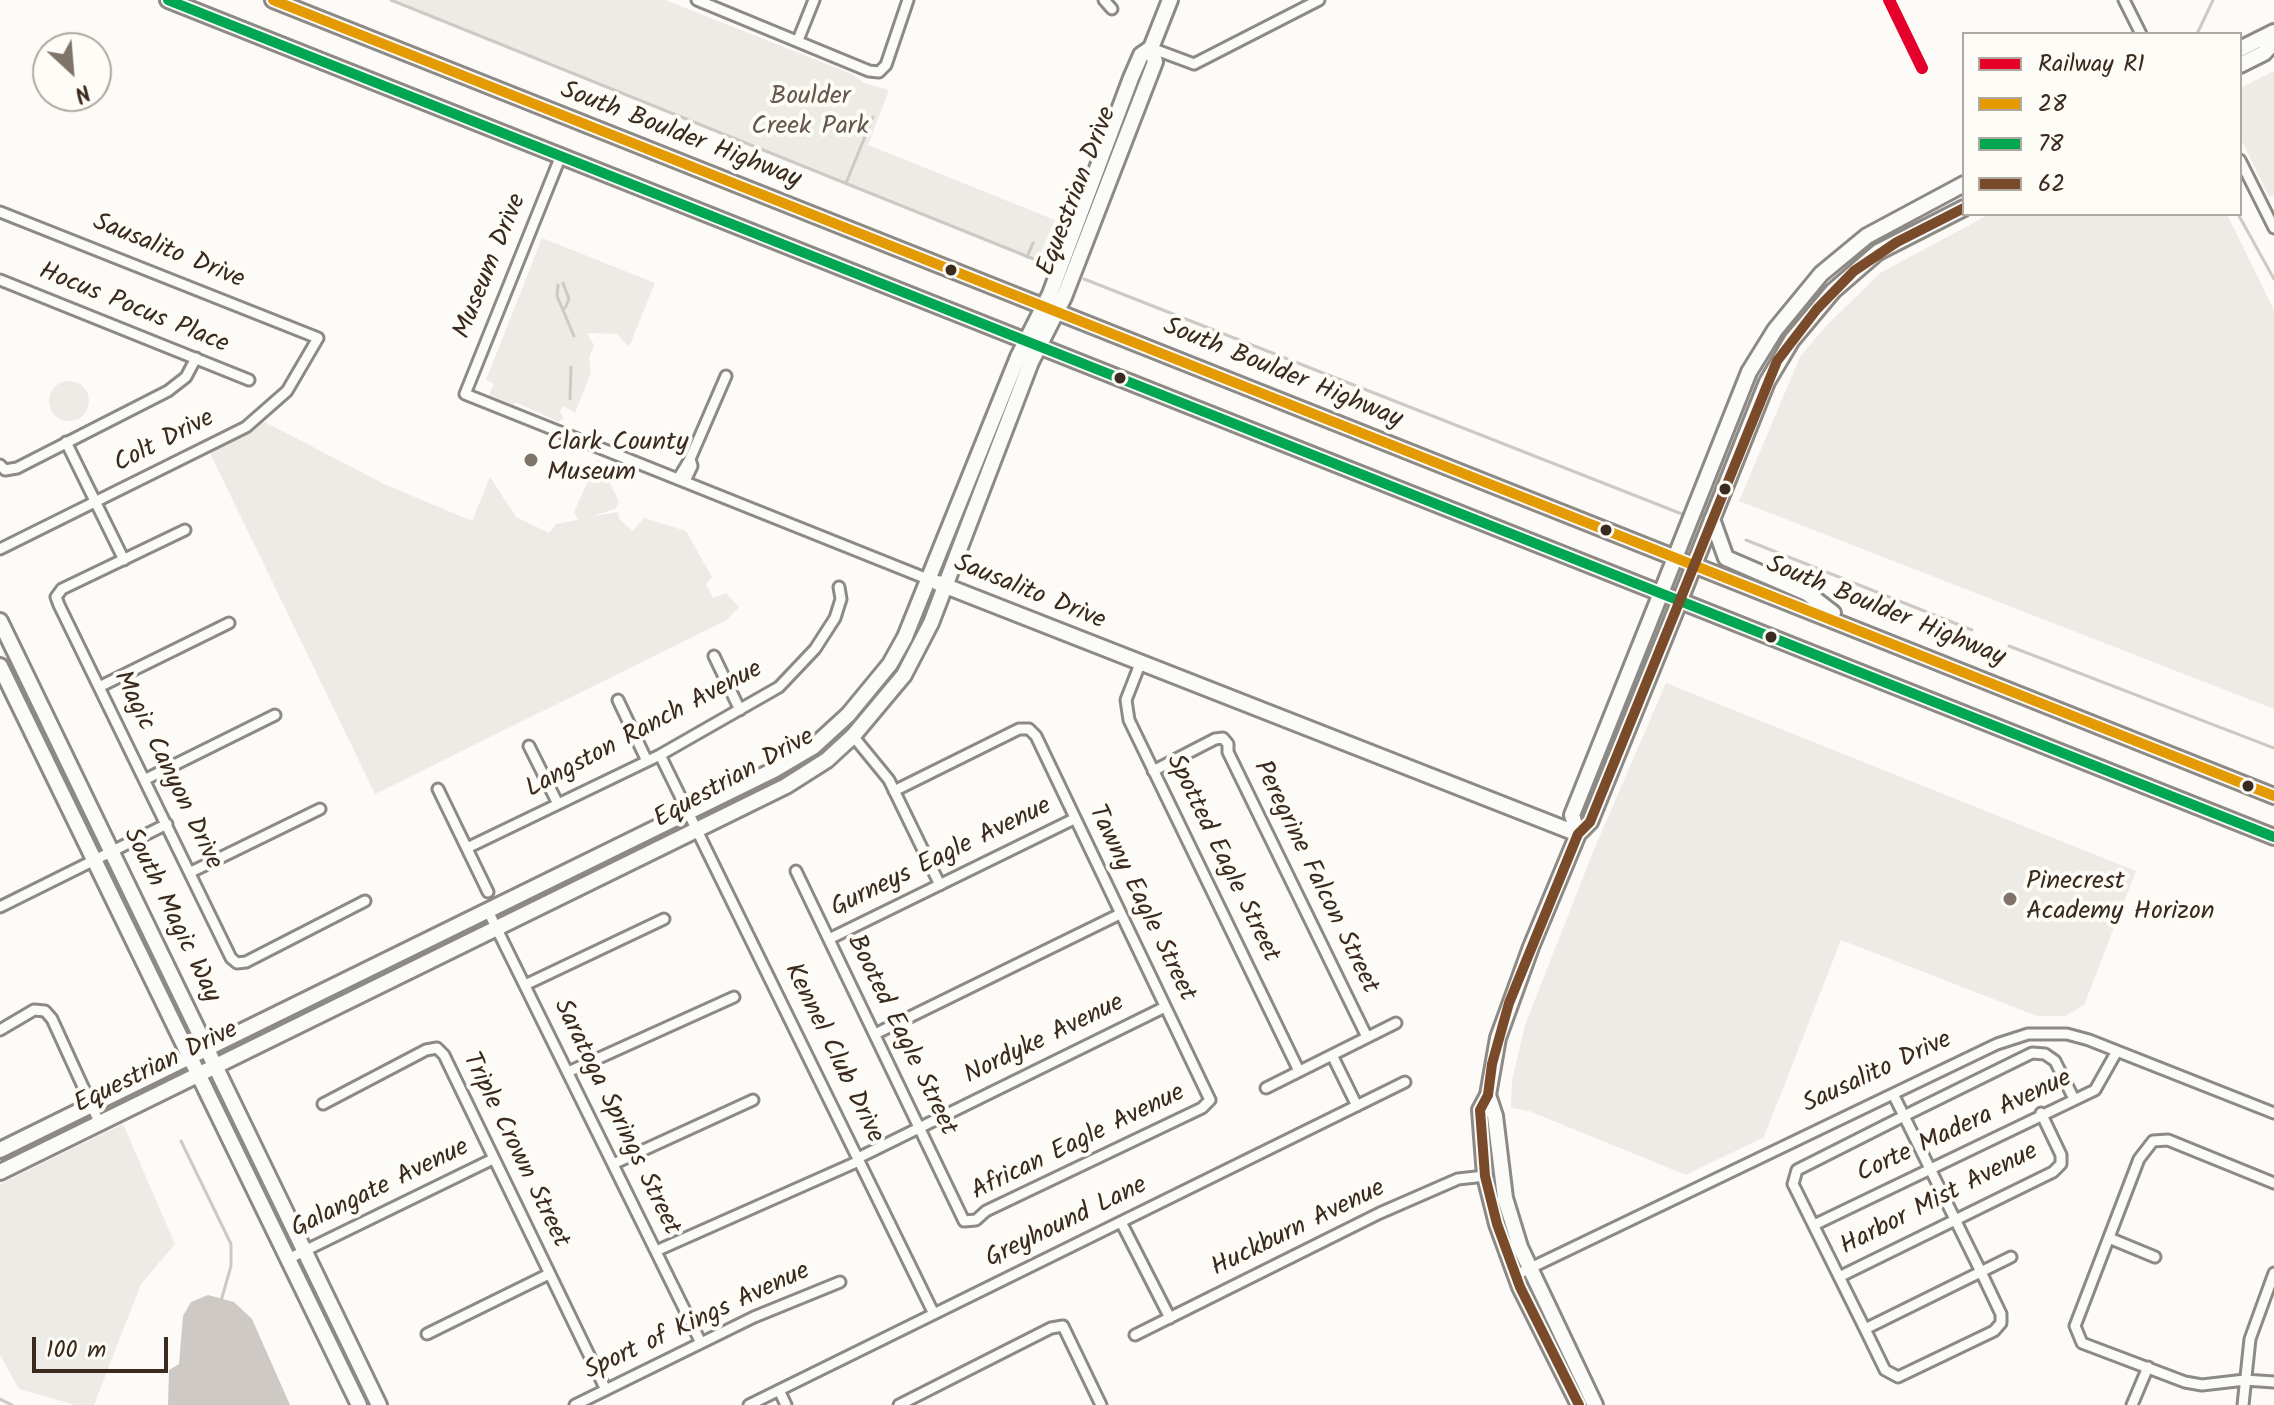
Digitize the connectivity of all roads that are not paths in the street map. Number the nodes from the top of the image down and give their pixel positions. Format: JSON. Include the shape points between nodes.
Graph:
{"nodes":[{"id":1,"x":168,"y":0,"type":"edge"},
{"id":2,"x":273,"y":0,"type":"edge"},
{"id":3,"x":697,"y":0,"type":"edge"},
{"id":4,"x":814,"y":0,"type":"edge"},
{"id":5,"x":908,"y":0,"type":"edge"},
{"id":6,"x":1104,"y":0,"type":"edge"},
{"id":7,"x":1170,"y":0,"type":"edge"},
{"id":8,"x":1319,"y":0,"type":"edge"},
{"id":9,"x":2124,"y":0,"type":"edge"},
{"id":10,"x":720,"y":4,"type":"edge"},
{"id":11,"x":1112,"y":9,"type":"dead end"},
{"id":12,"x":2140,"y":32,"type":"edge"},
{"id":13,"x":2274,"y":37,"type":"edge"},
{"id":14,"x":798,"y":40,"type":"junction"},
{"id":15,"x":1151,"y":48,"type":"junction"},
{"id":16,"x":2242,"y":48,"type":"edge"},
{"id":17,"x":2274,"y":55,"type":"edge"},
{"id":18,"x":2242,"y":64,"type":"edge"},
{"id":19,"x":2242,"y":71,"type":"edge"},
{"id":20,"x":560,"y":158,"type":"junction"},
{"id":21,"x":2242,"y":164,"type":"edge"},
{"id":22,"x":1962,"y":185,"type":"edge"},
{"id":23,"x":1962,"y":209,"type":"edge"},
{"id":24,"x":0,"y":212,"type":"edge"},
{"id":25,"x":1885,"y":223,"type":"junction"},
{"id":26,"x":2274,"y":228,"type":"edge"},
{"id":27,"x":1897,"y":242,"type":"junction"},
{"id":28,"x":0,"y":280,"type":"edge"},
{"id":29,"x":1050,"y":311,"type":"junction"},
{"id":30,"x":318,"y":338,"type":"joint"},
{"id":31,"x":1034,"y":344,"type":"junction"},
{"id":32,"x":1766,"y":345,"type":"junction"},
{"id":33,"x":196,"y":358,"type":"junction"},
{"id":34,"x":1777,"y":361,"type":"junction"},
{"id":35,"x":726,"y":376,"type":"dead end"},
{"id":36,"x":249,"y":380,"type":"dead end"},
{"id":37,"x":465,"y":394,"type":"joint"},
{"id":38,"x":66,"y":442,"type":"junction"},
{"id":39,"x":2,"y":468,"type":"edge"},
{"id":40,"x":681,"y":480,"type":"junction"},
{"id":41,"x":96,"y":502,"type":"junction"},
{"id":42,"x":1712,"y":518,"type":"junction"},
{"id":43,"x":185,"y":530,"type":"dead end"},
{"id":44,"x":0,"y":549,"type":"edge"},
{"id":45,"x":1675,"y":556,"type":"junction"},
{"id":46,"x":124,"y":560,"type":"junction"},
{"id":47,"x":1695,"y":564,"type":"junction"},
{"id":48,"x":930,"y":580,"type":"junction"},
{"id":49,"x":946,"y":586,"type":"junction"},
{"id":50,"x":839,"y":587,"type":"dead end"},
{"id":51,"x":1661,"y":593,"type":"junction"},
{"id":52,"x":1680,"y":600,"type":"junction"},
{"id":53,"x":0,"y":621,"type":"edge"},
{"id":54,"x":229,"y":623,"type":"dead end"},
{"id":55,"x":1846,"y":623,"type":"junction"},
{"id":56,"x":714,"y":656,"type":"dead end"},
{"id":57,"x":1140,"y":664,"type":"junction"},
{"id":58,"x":0,"y":666,"type":"edge"},
{"id":59,"x":101,"y":686,"type":"junction"},
{"id":60,"x":618,"y":700,"type":"dead end"},
{"id":61,"x":740,"y":710,"type":"junction"},
{"id":62,"x":275,"y":715,"type":"dead end"},
{"id":63,"x":853,"y":736,"type":"junction"},
{"id":64,"x":529,"y":746,"type":"dead end"},
{"id":65,"x":660,"y":755,"type":"junction"},
{"id":66,"x":647,"y":761,"type":"junction"},
{"id":67,"x":1153,"y":771,"type":"junction"},
{"id":68,"x":146,"y":779,"type":"junction"},
{"id":69,"x":438,"y":789,"type":"dead end"},
{"id":70,"x":894,"y":791,"type":"junction"},
{"id":71,"x":2274,"y":796,"type":"edge"},
{"id":72,"x":558,"y":804,"type":"junction"},
{"id":73,"x":320,"y":809,"type":"dead end"},
{"id":74,"x":689,"y":813,"type":"junction"},
{"id":75,"x":1074,"y":819,"type":"junction"},
{"id":76,"x":167,"y":824,"type":"junction"},
{"id":77,"x":698,"y":830,"type":"junction"},
{"id":78,"x":1578,"y":834,"type":"junction"},
{"id":79,"x":2274,"y":837,"type":"edge"},
{"id":80,"x":467,"y":848,"type":"junction"},
{"id":81,"x":112,"y":851,"type":"junction"},
{"id":82,"x":94,"y":860,"type":"junction"},
{"id":83,"x":796,"y":871,"type":"dead end"},
{"id":84,"x":191,"y":872,"type":"junction"},
{"id":85,"x":940,"y":885,"type":"junction"},
{"id":86,"x":488,"y":892,"type":"dead end"},
{"id":87,"x":365,"y":901,"type":"dead end"},
{"id":88,"x":0,"y":907,"type":"edge"},
{"id":89,"x":488,"y":911,"type":"junction"},
{"id":90,"x":1120,"y":914,"type":"junction"},
{"id":91,"x":664,"y":919,"type":"dead end"},
{"id":92,"x":497,"y":928,"type":"junction"},
{"id":93,"x":829,"y":939,"type":"junction"},
{"id":94,"x":525,"y":985,"type":"junction"},
{"id":95,"x":734,"y":997,"type":"dead end"},
{"id":96,"x":1165,"y":1007,"type":"junction"},
{"id":97,"x":1396,"y":1023,"type":"dead end"},
{"id":98,"x":0,"y":1030,"type":"edge"},
{"id":99,"x":875,"y":1034,"type":"junction"},
{"id":100,"x":1367,"y":1037,"type":"junction"},
{"id":101,"x":207,"y":1049,"type":"junction"},
{"id":102,"x":2117,"y":1051,"type":"junction"},
{"id":103,"x":1332,"y":1055,"type":"junction"},
{"id":104,"x":190,"y":1058,"type":"junction"},
{"id":105,"x":215,"y":1067,"type":"junction"},
{"id":106,"x":1299,"y":1071,"type":"junction"},
{"id":107,"x":568,"y":1072,"type":"junction"},
{"id":108,"x":198,"y":1075,"type":"junction"},
{"id":109,"x":1405,"y":1082,"type":"dead end"},
{"id":110,"x":1266,"y":1088,"type":"dead end"},
{"id":111,"x":1893,"y":1094,"type":"junction"},
{"id":112,"x":1488,"y":1095,"type":"junction"},
{"id":113,"x":2074,"y":1099,"type":"junction"},
{"id":114,"x":753,"y":1100,"type":"dead end"},
{"id":115,"x":1210,"y":1100,"type":"joint"},
{"id":116,"x":323,"y":1104,"type":"dead end"},
{"id":117,"x":91,"y":1105,"type":"junction"},
{"id":118,"x":1357,"y":1106,"type":"junction"},
{"id":119,"x":2041,"y":1113,"type":"junction"},
{"id":120,"x":2274,"y":1113,"type":"edge"},
{"id":121,"x":1904,"y":1116,"type":"junction"},
{"id":122,"x":100,"y":1124,"type":"junction"},
{"id":123,"x":920,"y":1127,"type":"junction"},
{"id":124,"x":0,"y":1150,"type":"edge"},
{"id":125,"x":493,"y":1159,"type":"junction"},
{"id":126,"x":859,"y":1159,"type":"junction"},
{"id":127,"x":613,"y":1164,"type":"junction"},
{"id":128,"x":1930,"y":1168,"type":"junction"},
{"id":129,"x":0,"y":1172,"type":"edge"},
{"id":130,"x":1485,"y":1176,"type":"junction"},
{"id":131,"x":2274,"y":1183,"type":"edge"},
{"id":132,"x":1955,"y":1220,"type":"junction"},
{"id":133,"x":964,"y":1221,"type":"joint"},
{"id":134,"x":1121,"y":1222,"type":"junction"},
{"id":135,"x":1814,"y":1225,"type":"junction"},
{"id":136,"x":2109,"y":1238,"type":"junction"},
{"id":137,"x":305,"y":1251,"type":"junction"},
{"id":138,"x":656,"y":1251,"type":"junction"},
{"id":139,"x":2011,"y":1257,"type":"dead end"},
{"id":140,"x":2155,"y":1257,"type":"dead end"},
{"id":141,"x":288,"y":1259,"type":"junction"},
{"id":142,"x":1522,"y":1272,"type":"junction"},
{"id":143,"x":1981,"y":1272,"type":"junction"},
{"id":144,"x":2274,"y":1273,"type":"edge"},
{"id":145,"x":549,"y":1274,"type":"junction"},
{"id":146,"x":1839,"y":1277,"type":"junction"},
{"id":147,"x":840,"y":1282,"type":"dead end"},
{"id":148,"x":934,"y":1314,"type":"junction"},
{"id":149,"x":1170,"y":1318,"type":"junction"},
{"id":150,"x":1865,"y":1329,"type":"junction"},
{"id":151,"x":427,"y":1334,"type":"dead end"},
{"id":152,"x":1135,"y":1335,"type":"dead end"},
{"id":153,"x":701,"y":1343,"type":"junction"},
{"id":154,"x":2148,"y":1367,"type":"junction"},
{"id":155,"x":2245,"y":1380,"type":"junction"},
{"id":156,"x":2274,"y":1382,"type":"edge"},
{"id":157,"x":606,"y":1390,"type":"junction"},
{"id":158,"x":779,"y":1390,"type":"junction"},
{"id":159,"x":359,"y":1405,"type":"edge"},
{"id":160,"x":379,"y":1405,"type":"edge"},
{"id":161,"x":575,"y":1405,"type":"edge"},
{"id":162,"x":749,"y":1405,"type":"edge"},
{"id":163,"x":786,"y":1405,"type":"edge"},
{"id":164,"x":899,"y":1405,"type":"edge"},
{"id":165,"x":1101,"y":1405,"type":"edge"},
{"id":166,"x":1579,"y":1405,"type":"edge"},
{"id":167,"x":1595,"y":1405,"type":"edge"},
{"id":168,"x":2132,"y":1405,"type":"edge"},
{"id":169,"x":2243,"y":1405,"type":"edge"}],
"edges":[{"from":1,"to":20,"type":"main road"},
{"from":2,"to":29,"type":"main road","name":"South Boulder Highway"},
{"from":3,"to":10,"type":"street"},
{"from":4,"to":14,"type":"street"},
{"from":5,"to":14,"type":"street","via":[[879,72]]},
{"from":6,"to":11,"type":"street"},
{"from":7,"to":15,"type":"main road","name":"Equestrian Drive"},
{"from":8,"to":15,"type":"street","via":[[1194,64]]},
{"from":9,"to":12,"type":"street"},
{"from":10,"to":14,"type":"street"},
{"from":13,"to":16,"type":"main road"},
{"from":13,"to":18,"type":"main road","via":[[2264,53]]},
{"from":15,"to":29,"type":"main road","name":"Equestrian Drive","via":[[1155,62]]},
{"from":17,"to":19,"type":"main road"},
{"from":20,"to":31,"type":"main road"},
{"from":20,"to":37,"type":"street","name":"Museum Drive"},
{"from":21,"to":26,"type":"street"},
{"from":22,"to":25,"type":"main road"},
{"from":23,"to":27,"type":"main road"},
{"from":24,"to":30,"type":"street","name":"Sausalito Drive"},
{"from":25,"to":27,"type":"main road"},
{"from":25,"to":32,"type":"main road","via":[[1821,274]]},
{"from":27,"to":34,"type":"main road","via":[[1833,291]]},
{"from":28,"to":33,"type":"street","name":"Hocus Pocus Place"},
{"from":29,"to":31,"type":"main road","name":"Equestrian Drive"},
{"from":29,"to":45,"type":"main road","name":"South Boulder Highway"},
{"from":30,"to":41,"type":"street","name":"Colt Drive","via":[[298,376],[259,417]]},
{"from":31,"to":48,"type":"main road","name":"Equestrian Drive","via":[[1018,357]]},
{"from":31,"to":49,"type":"main road","name":"Equestrian Drive"},
{"from":31,"to":51,"type":"main road"},
{"from":32,"to":34,"type":"main road"},
{"from":32,"to":45,"type":"main road","via":[[1749,372]]},
{"from":33,"to":36,"type":"street","name":"Hocus Pocus Place"},
{"from":33,"to":38,"type":"street","via":[[176,387]]},
{"from":34,"to":42,"type":"main road"},
{"from":35,"to":40,"type":"street","via":[[690,459],[692,466]]},
{"from":37,"to":40,"type":"street","name":"Sausalito Drive"},
{"from":38,"to":39,"type":"street","via":[[17,468]]},
{"from":38,"to":41,"type":"street"},
{"from":40,"to":48,"type":"street","name":"Sausalito Drive"},
{"from":41,"to":44,"type":"street","name":"Colt Drive"},
{"from":41,"to":46,"type":"street"},
{"from":42,"to":47,"type":"main road"},
{"from":42,"to":55,"type":"main road","via":[[1726,558],[1807,593]]},
{"from":43,"to":46,"type":"street"},
{"from":45,"to":47,"type":"main road","name":"South Boulder Highway"},
{"from":45,"to":51,"type":"main road"},
{"from":46,"to":59,"type":"street","name":"Magic Canyon Drive","via":[[62,589],[56,597]]},
{"from":47,"to":52,"type":"main road"},
{"from":47,"to":55,"type":"main road","name":"South Boulder Highway"},
{"from":48,"to":49,"type":"main road","name":"Sausalito Drive"},
{"from":48,"to":74,"type":"main road","name":"Equestrian Drive","via":[[890,664],[848,715],[796,758]]},
{"from":49,"to":57,"type":"main road","name":"Sausalito Drive"},
{"from":49,"to":63,"type":"main road","name":"Equestrian Drive","via":[[904,675]]},
{"from":50,"to":61,"type":"street","name":"Langston Ranch Avenue","via":[[835,618],[815,649],[779,687]]},
{"from":51,"to":52,"type":"main road"},
{"from":51,"to":78,"type":"main road","via":[[1572,815]]},
{"from":52,"to":78,"type":"main road","via":[[1590,822]]},
{"from":52,"to":79,"type":"main road"},
{"from":53,"to":81,"type":"main road","name":"South Magic Way"},
{"from":54,"to":59,"type":"street"},
{"from":55,"to":71,"type":"main road","name":"South Boulder Highway"},
{"from":56,"to":61,"type":"street"},
{"from":57,"to":67,"type":"street","name":"Spotted Eagle Street","via":[[1126,710]]},
{"from":57,"to":78,"type":"main road","name":"Sausalito Drive"},
{"from":58,"to":82,"type":"main road","name":"South Magic Way"},
{"from":59,"to":68,"type":"street","name":"Magic Canyon Drive"},
{"from":60,"to":66,"type":"street"},
{"from":61,"to":65,"type":"street","name":"Langston Ranch Avenue"},
{"from":62,"to":68,"type":"street"},
{"from":63,"to":70,"type":"street"},
{"from":63,"to":77,"type":"main road","name":"Equestrian Drive","via":[[795,780]]},
{"from":64,"to":72,"type":"street"},
{"from":65,"to":66,"type":"street","name":"Langston Ranch Avenue"},
{"from":65,"to":74,"type":"street","name":"Kennel Club Drive"},
{"from":66,"to":72,"type":"street","name":"Langston Ranch Avenue"},
{"from":67,"to":100,"type":"street","name":"Peregrine Falcon Street","via":[[1223,738]]},
{"from":67,"to":106,"type":"street","name":"Spotted Eagle Street"},
{"from":68,"to":76,"type":"street","name":"Magic Canyon Drive"},
{"from":69,"to":80,"type":"street"},
{"from":70,"to":75,"type":"street","name":"Tawny Eagle Street","via":[[1019,729],[1029,729]]},
{"from":70,"to":85,"type":"street"},
{"from":72,"to":80,"type":"street","name":"Langston Ranch Avenue"},
{"from":73,"to":84,"type":"street"},
{"from":74,"to":77,"type":"street","name":"Kennel Club Drive"},
{"from":74,"to":89,"type":"main road","name":"Equestrian Drive"},
{"from":75,"to":85,"type":"street","name":"Gurneys Eagle Avenue"},
{"from":75,"to":90,"type":"street","name":"Tawny Eagle Street"},
{"from":76,"to":81,"type":"street"},
{"from":76,"to":84,"type":"street","name":"Magic Canyon Drive"},
{"from":77,"to":92,"type":"main road","name":"Equestrian Drive"},
{"from":77,"to":126,"type":"street","name":"Kennel Club Drive"},
{"from":78,"to":112,"type":"main road","via":[[1509,1003]]},
{"from":80,"to":86,"type":"street"},
{"from":81,"to":82,"type":"street"},
{"from":81,"to":101,"type":"main road","name":"South Magic Way"},
{"from":82,"to":88,"type":"street"},
{"from":82,"to":104,"type":"main road","name":"South Magic Way"},
{"from":83,"to":93,"type":"street","name":"Booted Eagle Street"},
{"from":84,"to":87,"type":"street","name":"Magic Canyon Drive","via":[[237,963]]},
{"from":85,"to":93,"type":"street","name":"Gurneys Eagle Avenue"},
{"from":89,"to":92,"type":"street","name":"Saratoga Springs Street"},
{"from":89,"to":101,"type":"main road","name":"Equestrian Drive"},
{"from":90,"to":96,"type":"street","name":"Tawny Eagle Street"},
{"from":90,"to":99,"type":"street"},
{"from":91,"to":94,"type":"street"},
{"from":92,"to":94,"type":"street","name":"Saratoga Springs Street"},
{"from":92,"to":105,"type":"main road","name":"Equestrian Drive"},
{"from":93,"to":99,"type":"street","name":"Booted Eagle Street"},
{"from":94,"to":107,"type":"street","name":"Saratoga Springs Street"},
{"from":95,"to":107,"type":"street"},
{"from":96,"to":115,"type":"street","name":"Tawny Eagle Street"},
{"from":96,"to":123,"type":"street","name":"Nordyke Avenue"},
{"from":97,"to":100,"type":"street"},
{"from":98,"to":117,"type":"street","via":[[34,1010],[45,1011]]},
{"from":99,"to":123,"type":"street","name":"Booted Eagle Street"},
{"from":100,"to":103,"type":"street"},
{"from":101,"to":104,"type":"main road","name":"Equestrian Drive"},
{"from":101,"to":105,"type":"main road","name":"South Magic Way"},
{"from":102,"to":111,"type":"street","name":"Sausalito Drive","via":[[2067,1034],[2028,1034]]},
{"from":102,"to":113,"type":"street","name":"Corte Madera Avenue","via":[[2099,1087]]},
{"from":102,"to":120,"type":"street","name":"Sausalito Drive"},
{"from":103,"to":106,"type":"street"},
{"from":103,"to":118,"type":"street"},
{"from":104,"to":108,"type":"main road","name":"South Magic Way"},
{"from":104,"to":117,"type":"main road","name":"Equestrian Drive"},
{"from":105,"to":108,"type":"main road","name":"Equestrian Drive"},
{"from":105,"to":137,"type":"main road","name":"South Magic Way"},
{"from":106,"to":110,"type":"street"},
{"from":107,"to":127,"type":"street","name":"Saratoga Springs Street"},
{"from":108,"to":122,"type":"main road","name":"Equestrian Drive"},
{"from":108,"to":141,"type":"main road","name":"South Magic Way"},
{"from":109,"to":118,"type":"street","name":"Greyhound Lane"},
{"from":111,"to":121,"type":"street"},
{"from":111,"to":142,"type":"street","name":"Sausalito Drive"},
{"from":112,"to":130,"type":"main road","via":[[1480,1110]]},
{"from":112,"to":142,"type":"main road"},
{"from":113,"to":119,"type":"street","name":"Corte Madera Avenue"},
{"from":113,"to":121,"type":"street","via":[[2055,1061],[2032,1053]]},
{"from":114,"to":127,"type":"street"},
{"from":115,"to":133,"type":"street","name":"African Eagle Avenue","via":[[976,1220]]},
{"from":116,"to":125,"type":"street","name":"Triple Crown Street","via":[[437,1048]]},
{"from":117,"to":122,"type":"street"},
{"from":117,"to":124,"type":"main road","name":"Equestrian Drive"},
{"from":118,"to":134,"type":"street","name":"Greyhound Lane"},
{"from":119,"to":128,"type":"street","name":"Corte Madera Avenue"},
{"from":119,"to":132,"type":"street","name":"Harbor Mist Avenue","via":[[2061,1164]]},
{"from":121,"to":128,"type":"street"},
{"from":121,"to":135,"type":"street","via":[[1797,1170],[1793,1184]]},
{"from":122,"to":129,"type":"main road","name":"Equestrian Drive"},
{"from":123,"to":126,"type":"street","name":"Nordyke Avenue"},
{"from":123,"to":133,"type":"street","name":"Booted Eagle Street"},
{"from":125,"to":137,"type":"street","name":"Galangate Avenue"},
{"from":125,"to":145,"type":"street","name":"Triple Crown Street"},
{"from":126,"to":138,"type":"street","name":"Nordyke Avenue"},
{"from":126,"to":148,"type":"street","name":"Kennel Club Drive"},
{"from":127,"to":138,"type":"street","name":"Saratoga Springs Street"},
{"from":128,"to":132,"type":"street"},
{"from":128,"to":135,"type":"street","name":"Corte Madera Avenue"},
{"from":130,"to":142,"type":"main road","via":[[1497,1224]]},
{"from":130,"to":149,"type":"street","name":"Huckburn Avenue","via":[[1458,1179],[1380,1213]]},
{"from":131,"to":136,"type":"street","via":[[2168,1140],[2153,1141],[2139,1159]]},
{"from":132,"to":143,"type":"street"},
{"from":132,"to":146,"type":"street","name":"Harbor Mist Avenue"},
{"from":134,"to":148,"type":"street","name":"Greyhound Lane"},
{"from":134,"to":149,"type":"street"},
{"from":135,"to":146,"type":"street"},
{"from":136,"to":140,"type":"street"},
{"from":136,"to":154,"type":"street","via":[[2077,1318],[2077,1336],[2082,1343]]},
{"from":137,"to":141,"type":"street","name":"Galangate Avenue"},
{"from":137,"to":160,"type":"main road","name":"South Magic Way"},
{"from":138,"to":153,"type":"street","name":"Saratoga Springs Street"},
{"from":139,"to":143,"type":"street"},
{"from":141,"to":159,"type":"main road","name":"South Magic Way"},
{"from":142,"to":166,"type":"main road"},
{"from":142,"to":167,"type":"main road"},
{"from":143,"to":150,"type":"street"},
{"from":143,"to":150,"type":"street","via":[[2001,1314],[1994,1331],[1898,1377],[1885,1370]]},
{"from":144,"to":155,"type":"street","via":[[2250,1339]]},
{"from":145,"to":151,"type":"street"},
{"from":145,"to":157,"type":"street","name":"Triple Crown Street"},
{"from":146,"to":150,"type":"street"},
{"from":147,"to":153,"type":"street","name":"Sport of Kings Avenue"},
{"from":148,"to":158,"type":"street","name":"Greyhound Lane"},
{"from":149,"to":152,"type":"street","name":"Huckburn Avenue"},
{"from":153,"to":157,"type":"street","name":"Sport of Kings Avenue"},
{"from":154,"to":155,"type":"street","via":[[2202,1385]]},
{"from":154,"to":168,"type":"street"},
{"from":155,"to":156,"type":"street"},
{"from":155,"to":169,"type":"street"},
{"from":157,"to":161,"type":"street","name":"Sport of Kings Avenue"},
{"from":158,"to":162,"type":"street","name":"Greyhound Lane"},
{"from":158,"to":163,"type":"street"},
{"from":164,"to":165,"type":"street","via":[[1063,1326]]}]}
